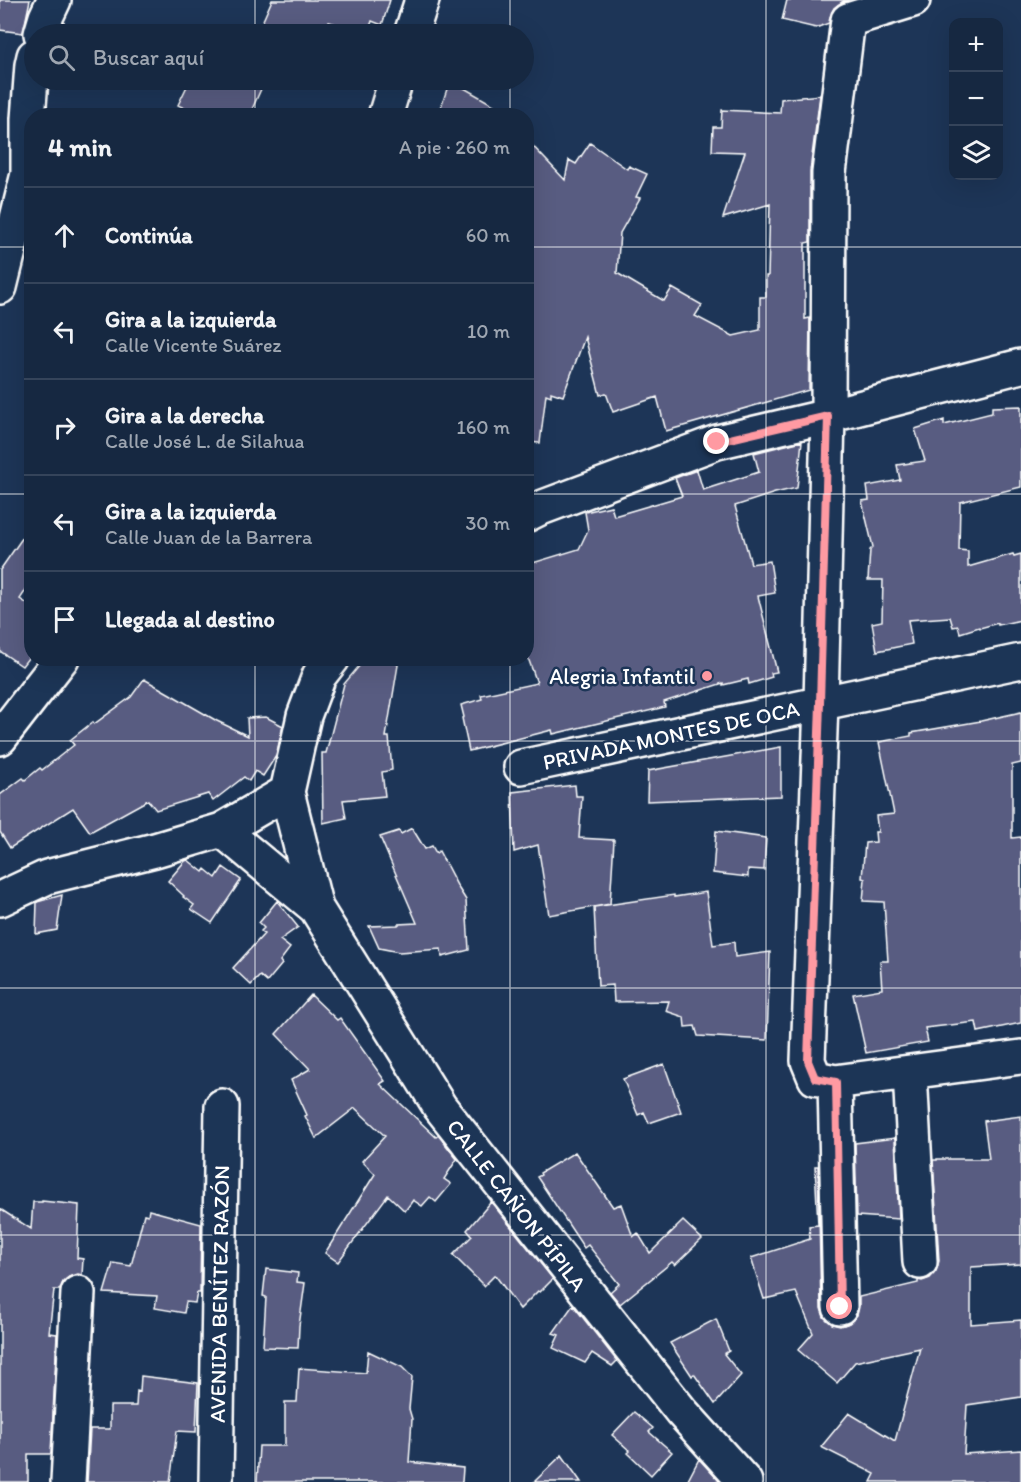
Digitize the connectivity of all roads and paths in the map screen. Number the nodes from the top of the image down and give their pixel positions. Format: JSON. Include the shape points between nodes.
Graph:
{"nodes":[{"id":1,"x":54,"y":0,"type":"edge"},
{"id":2,"x":422,"y":0,"type":"edge"},
{"id":3,"x":913,"y":0,"type":"edge"},
{"id":4,"x":44,"y":24,"type":"edge"},
{"id":5,"x":414,"y":24,"type":"edge"},
{"id":6,"x":30,"y":90,"type":"edge"},
{"id":7,"x":393,"y":90,"type":"edge"},
{"id":8,"x":29,"y":108,"type":"edge"},
{"id":9,"x":387,"y":108,"type":"edge"},
{"id":10,"x":24,"y":190,"type":"edge"},
{"id":11,"x":0,"y":287,"type":"edge"},
{"id":12,"x":1021,"y":366,"type":"edge"},
{"id":13,"x":828,"y":416,"type":"junction"},
{"id":14,"x":534,"y":511,"type":"edge"},
{"id":15,"x":1021,"y":661,"type":"edge"},
{"id":16,"x":56,"y":666,"type":"edge"},
{"id":17,"x":327,"y":666,"type":"edge"},
{"id":18,"x":820,"y":703,"type":"junction"},
{"id":19,"x":0,"y":738,"type":"edge"},
{"id":20,"x":521,"y":767,"type":"dead end"},
{"id":21,"x":287,"y":792,"type":"junction"},
{"id":22,"x":222,"y":830,"type":"junction"},
{"id":23,"x":0,"y":899,"type":"edge"},
{"id":24,"x":316,"y":908,"type":"junction"},
{"id":25,"x":1021,"y":1057,"type":"edge"},
{"id":26,"x":910,"y":1072,"type":"junction"},
{"id":27,"x":825,"y":1080,"type":"junction"},
{"id":28,"x":222,"y":1106,"type":"dead end"},
{"id":29,"x":920,"y":1262,"type":"dead end"},
{"id":30,"x":78,"y":1293,"type":"dead end"},
{"id":31,"x":840,"y":1307,"type":"dead end"},
{"id":32,"x":68,"y":1482,"type":"edge"},
{"id":33,"x":216,"y":1482,"type":"edge"},
{"id":34,"x":745,"y":1482,"type":"edge"}],
"edges":[{"from":1,"to":4,"type":"street"},
{"from":2,"to":5,"type":"street"},
{"from":3,"to":13,"type":"street","via":[[848,20],[829,173]]},
{"from":6,"to":8,"type":"street"},
{"from":7,"to":9,"type":"street"},
{"from":10,"to":11,"type":"street"},
{"from":12,"to":13,"type":"street"},
{"from":13,"to":14,"type":"street","via":[[717,442]]},
{"from":13,"to":18,"type":"street"},
{"from":15,"to":18,"type":"street","name":"PRIVADA MONTES DE OCA"},
{"from":16,"to":19,"type":"street"},
{"from":17,"to":21,"type":"street","via":[[304,716]]},
{"from":18,"to":20,"type":"street","name":"PRIVADA MONTES DE OCA"},
{"from":18,"to":27,"type":"street","via":[[808,1061]]},
{"from":21,"to":22,"type":"street"},
{"from":21,"to":24,"type":"street","name":"CALLE CAÑON PÍPILA"},
{"from":22,"to":23,"type":"street","via":[[47,877]]},
{"from":22,"to":24,"type":"street","name":"CALLE CAÑON PÍPILA"},
{"from":24,"to":34,"type":"street","name":"CALLE CAÑON PÍPILA","via":[[440,1107],[681,1411]]},
{"from":25,"to":26,"type":"street"},
{"from":26,"to":27,"type":"street"},
{"from":26,"to":29,"type":"street"},
{"from":27,"to":31,"type":"street"},
{"from":28,"to":33,"type":"street","name":"AVENIDA BENÍTEZ RAZÓN"},
{"from":30,"to":32,"type":"street"}]}
